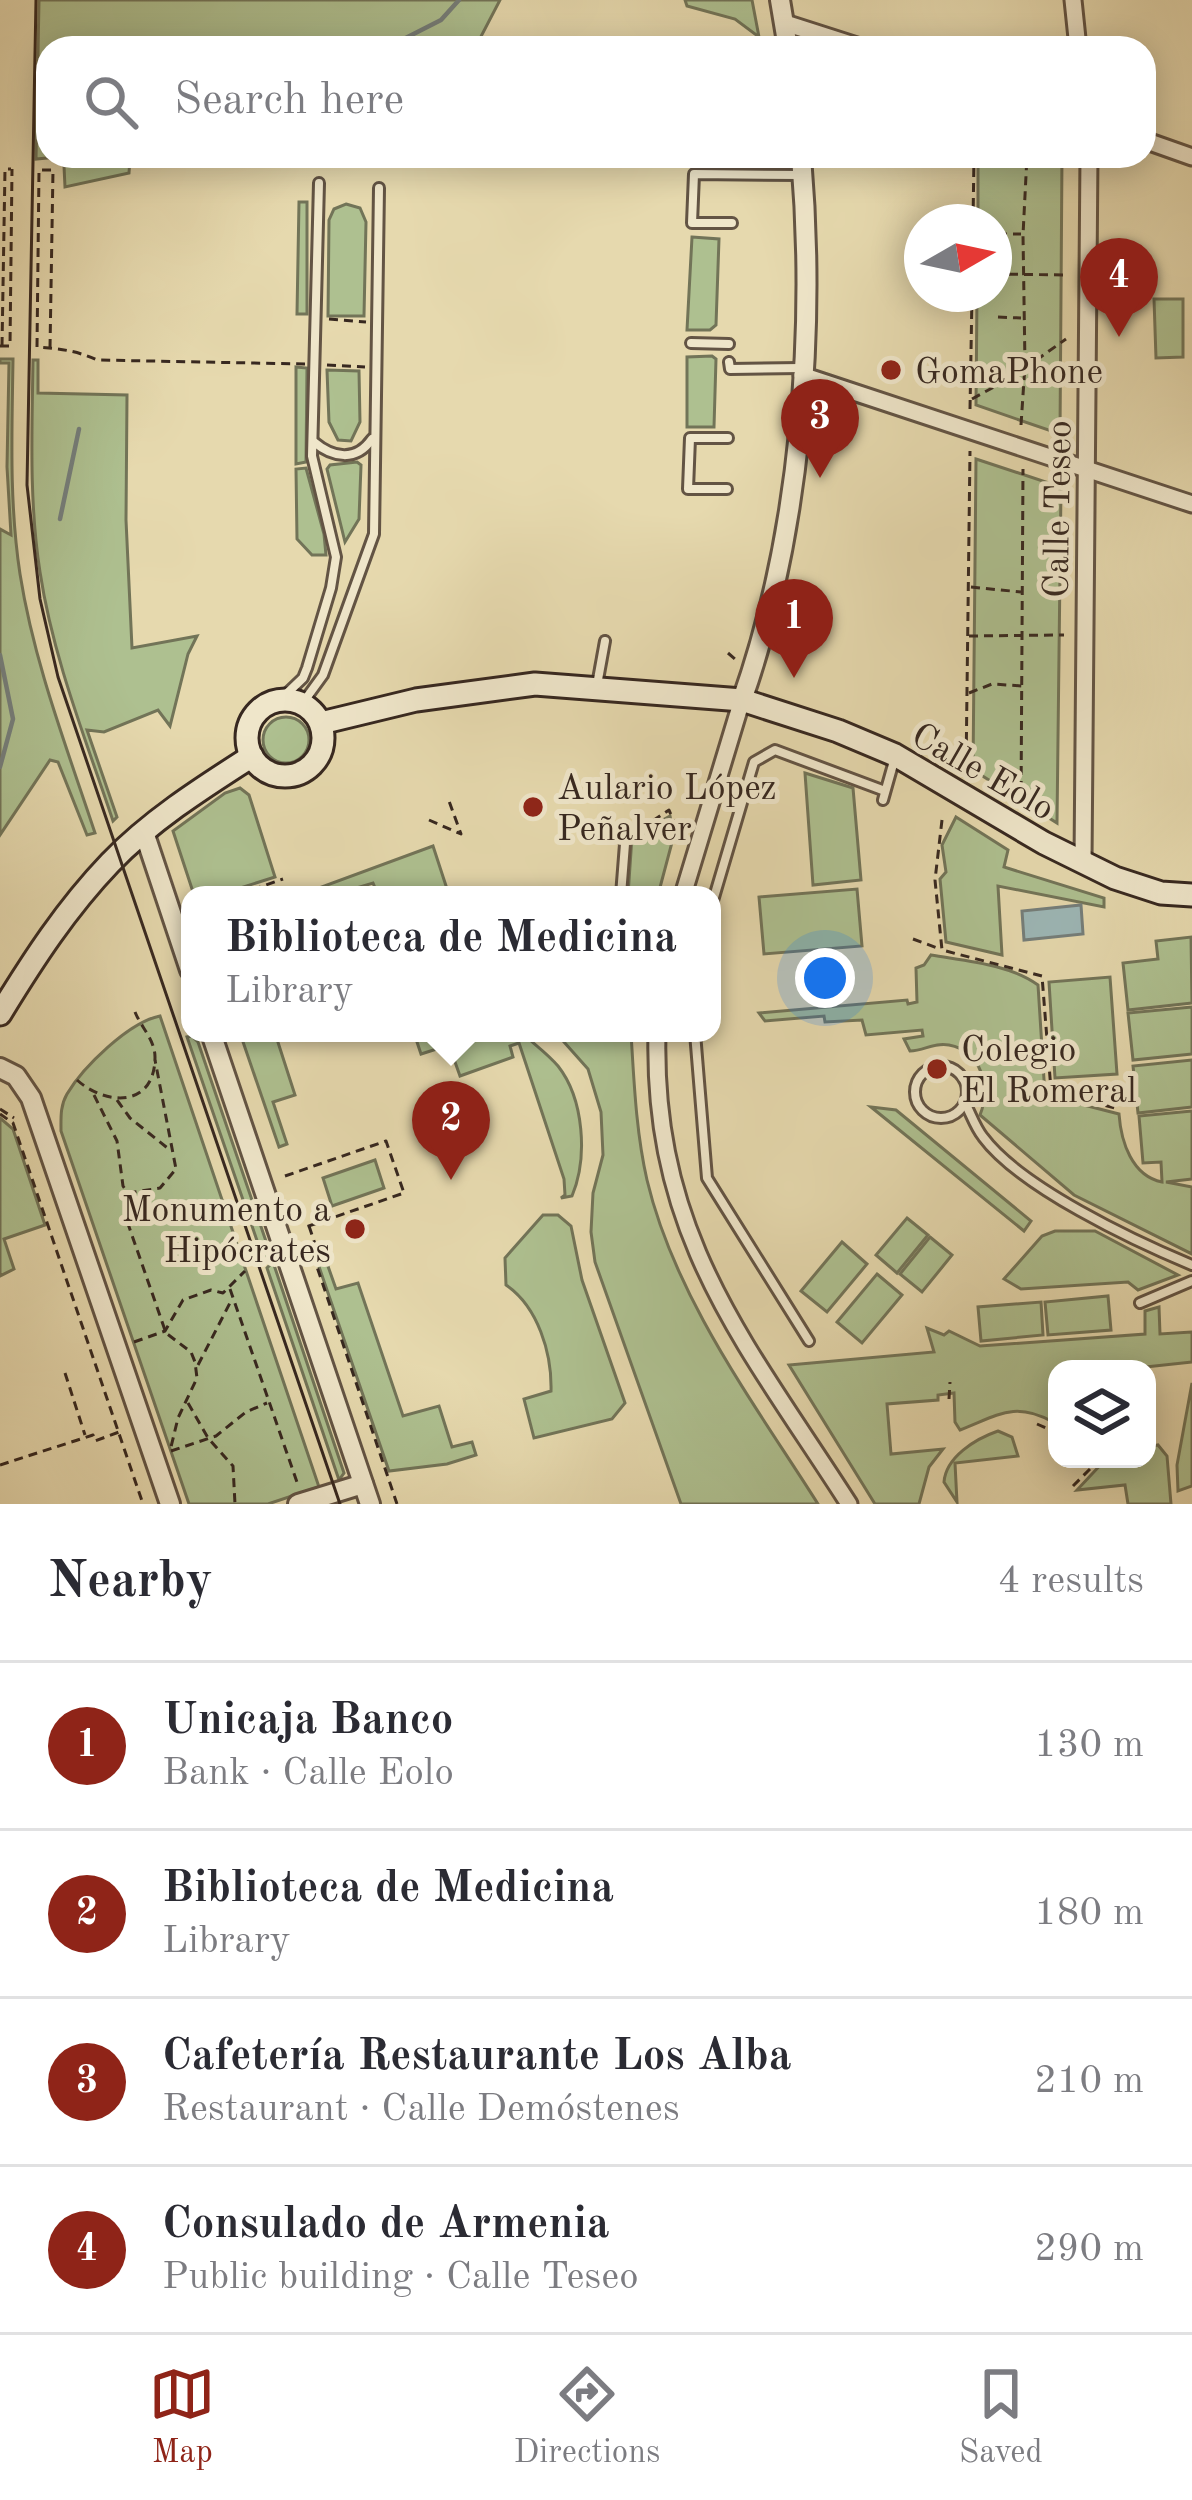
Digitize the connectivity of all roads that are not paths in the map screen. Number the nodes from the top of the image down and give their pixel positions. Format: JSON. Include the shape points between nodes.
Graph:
{"nodes":[{"id":1,"x":780,"y":0,"type":"edge"},
{"id":2,"x":1073,"y":0,"type":"edge"},
{"id":3,"x":785,"y":22,"type":"junction"},
{"id":4,"x":787,"y":36,"type":"edge"},
{"id":5,"x":827,"y":36,"type":"edge"},
{"id":6,"x":1077,"y":36,"type":"edge"},
{"id":7,"x":1156,"y":144,"type":"edge"},
{"id":8,"x":1192,"y":157,"type":"edge"},
{"id":9,"x":766,"y":168,"type":"edge"},
{"id":10,"x":802,"y":168,"type":"edge"},
{"id":11,"x":1089,"y":168,"type":"edge"},
{"id":12,"x":320,"y":183,"type":"dead end"},
{"id":13,"x":379,"y":188,"type":"dead end"},
{"id":14,"x":732,"y":223,"type":"dead end"},
{"id":15,"x":691,"y":343,"type":"dead end"},
{"id":16,"x":729,"y":344,"type":"dead end"},
{"id":17,"x":729,"y":362,"type":"dead end"},
{"id":18,"x":802,"y":372,"type":"junction"},
{"id":19,"x":374,"y":436,"type":"junction"},
{"id":20,"x":728,"y":438,"type":"dead end"},
{"id":21,"x":313,"y":441,"type":"junction"},
{"id":22,"x":1086,"y":470,"type":"junction"},
{"id":23,"x":727,"y":489,"type":"dead end"},
{"id":24,"x":1192,"y":504,"type":"edge"},
{"id":25,"x":604,"y":641,"type":"dead end"},
{"id":26,"x":597,"y":686,"type":"junction"},
{"id":27,"x":742,"y":700,"type":"junction"},
{"id":28,"x":291,"y":702,"type":"junction"},
{"id":29,"x":321,"y":723,"type":"junction"},
{"id":30,"x":249,"y":749,"type":"junction"},
{"id":31,"x":896,"y":755,"type":"junction"},
{"id":32,"x":620,"y":828,"type":"road end"},
{"id":33,"x":144,"y":832,"type":"junction"},
{"id":34,"x":1082,"y":862,"type":"junction"},
{"id":35,"x":622,"y":886,"type":"edge"},
{"id":36,"x":686,"y":886,"type":"edge"},
{"id":37,"x":717,"y":886,"type":"edge"},
{"id":38,"x":1192,"y":895,"type":"edge"},
{"id":39,"x":181,"y":943,"type":"edge"},
{"id":40,"x":0,"y":993,"type":"edge"},
{"id":41,"x":0,"y":1014,"type":"edge"},
{"id":42,"x":214,"y":1042,"type":"edge"},
{"id":43,"x":657,"y":1042,"type":"edge"},
{"id":44,"x":696,"y":1042,"type":"edge"},
{"id":45,"x":0,"y":1067,"type":"edge"},
{"id":46,"x":965,"y":1103,"type":"junction"},
{"id":47,"x":1192,"y":1265,"type":"edge"},
{"id":48,"x":1192,"y":1281,"type":"edge"},
{"id":49,"x":1140,"y":1303,"type":"dead end"},
{"id":50,"x":809,"y":1341,"type":"dead end"},
{"id":51,"x":363,"y":1484,"type":"junction"},
{"id":52,"x":300,"y":1499,"type":"edge"},
{"id":53,"x":170,"y":1504,"type":"edge"},
{"id":54,"x":370,"y":1504,"type":"edge"},
{"id":55,"x":849,"y":1504,"type":"edge"}],
"edges":[{"from":1,"to":3,"type":"street"},
{"from":2,"to":6,"type":"street"},
{"from":3,"to":4,"type":"street"},
{"from":3,"to":5,"type":"street"},
{"from":7,"to":8,"type":"street"},
{"from":9,"to":14,"type":"lane","via":[[694,174],[692,223]]},
{"from":10,"to":18,"type":"street"},
{"from":11,"to":22,"type":"street","name":"Calle Teseo"},
{"from":12,"to":21,"type":"lane"},
{"from":13,"to":19,"type":"lane"},
{"from":15,"to":16,"type":"lane"},
{"from":17,"to":18,"type":"lane","via":[[730,369]]},
{"from":18,"to":22,"type":"street"},
{"from":18,"to":27,"type":"street","via":[[777,566]]},
{"from":19,"to":21,"type":"lane","via":[[349,456],[328,454]]},
{"from":19,"to":28,"type":"lane","via":[[374,534],[323,675]]},
{"from":20,"to":23,"type":"lane","via":[[690,438],[688,489]]},
{"from":21,"to":28,"type":"lane","via":[[336,557]]},
{"from":22,"to":24,"type":"street"},
{"from":22,"to":34,"type":"street","name":"Calle Teseo"},
{"from":25,"to":26,"type":"lane"},
{"from":26,"to":27,"type":"main road","name":"Calle Eolo"},
{"from":26,"to":29,"type":"main road","name":"Calle Eolo","via":[[416,700]]},
{"from":27,"to":31,"type":"main road","name":"Calle Eolo"},
{"from":27,"to":36,"type":"street"},
{"from":28,"to":29,"type":"main road"},
{"from":28,"to":30,"type":"main road","via":[[259,711]]},
{"from":29,"to":30,"type":"main road","via":[[323,745],[313,765],[287,777],[271,774]]},
{"from":30,"to":33,"type":"main road"},
{"from":30,"to":40,"type":"main road","via":[[107,850],[50,916]]},
{"from":31,"to":34,"type":"main road","name":"Calle Eolo"},
{"from":31,"to":37,"type":"lane","via":[[884,796],[775,750],[754,762]]},
{"from":32,"to":35,"type":"lane"},
{"from":33,"to":39,"type":"street"},
{"from":33,"to":41,"type":"main road","via":[[75,902]]},
{"from":34,"to":38,"type":"main road","name":"Calle Eolo","via":[[1161,893]]},
{"from":42,"to":51,"type":"street"},
{"from":43,"to":55,"type":"street","via":[[665,1153],[692,1246],[739,1335]]},
{"from":44,"to":50,"type":"lane","via":[[707,1178]]},
{"from":45,"to":53,"type":"street","via":[[32,1098]]},
{"from":46,"to":46,"type":"lane","via":[[964,1079],[951,1068],[927,1070],[916,1082],[918,1106],[930,1117],[946,1118]]},
{"from":46,"to":47,"type":"lane","via":[[983,1138],[1020,1170],[1076,1208]]},
{"from":48,"to":49,"type":"lane"},
{"from":51,"to":52,"type":"street"},
{"from":51,"to":54,"type":"street"}]}
